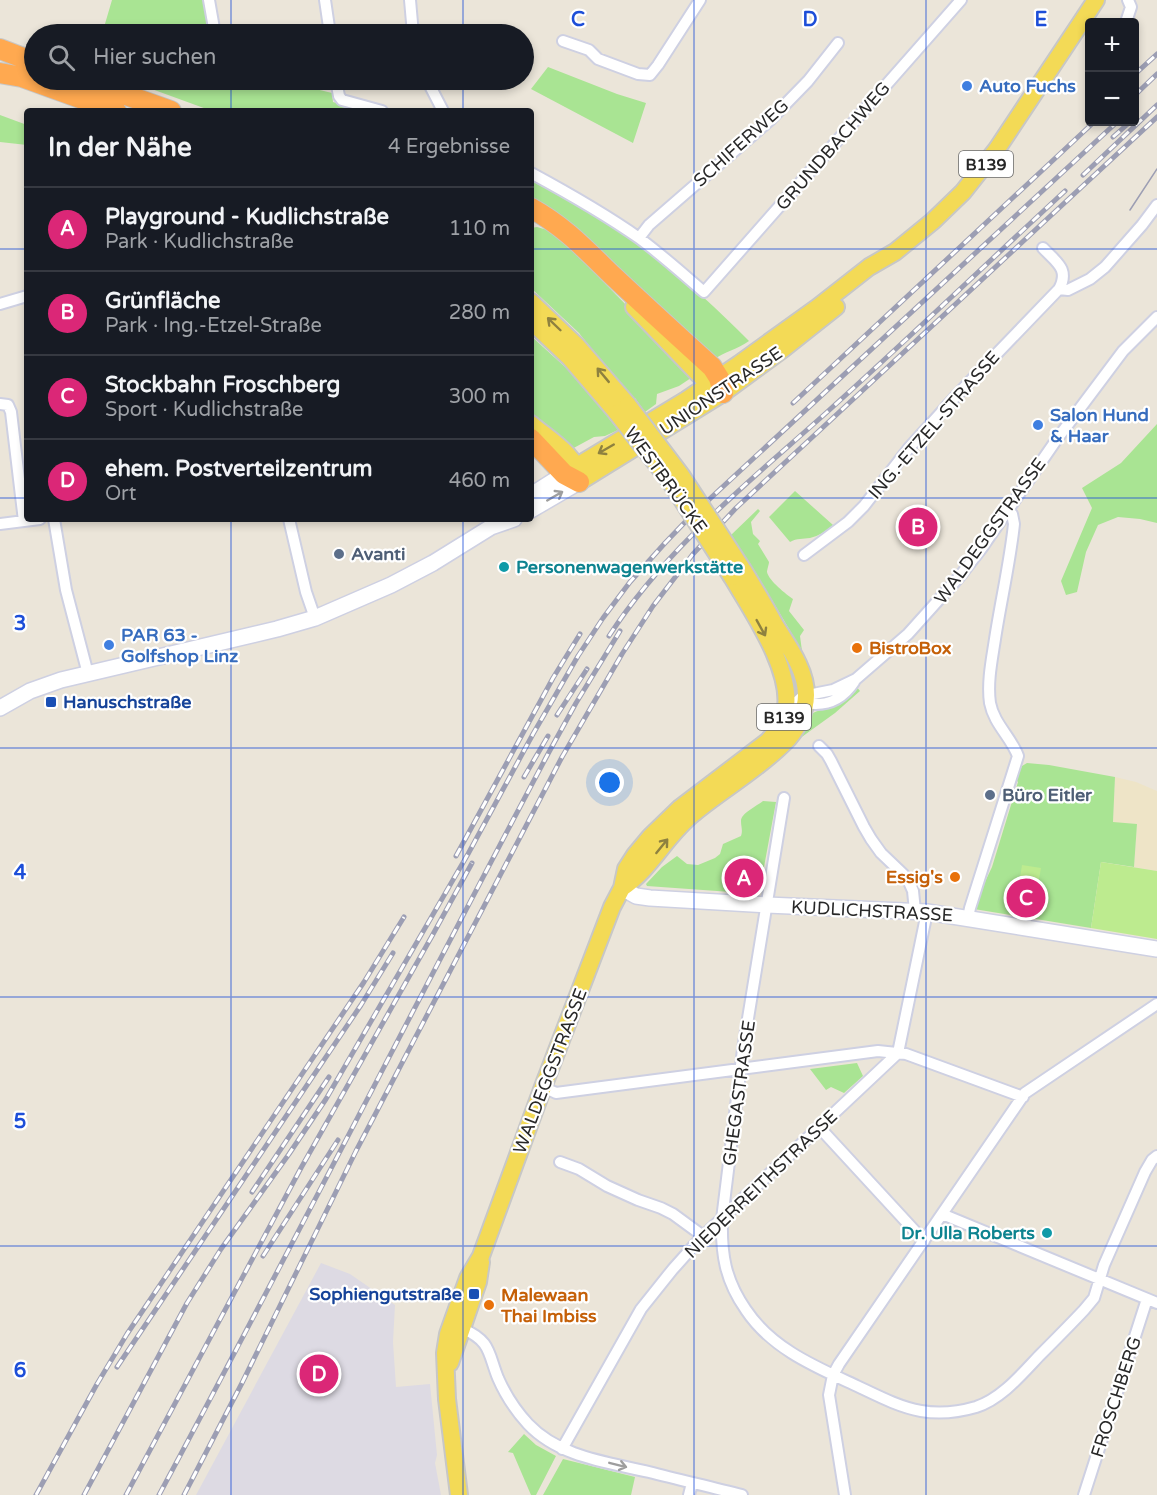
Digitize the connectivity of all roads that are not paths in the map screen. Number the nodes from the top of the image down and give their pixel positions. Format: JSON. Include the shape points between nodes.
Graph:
{"nodes":[{"id":1,"x":209,"y":0,"type":"edge"},
{"id":2,"x":325,"y":0,"type":"edge"},
{"id":3,"x":410,"y":0,"type":"edge"},
{"id":4,"x":700,"y":0,"type":"edge"},
{"id":5,"x":961,"y":0,"type":"edge"},
{"id":6,"x":1096,"y":0,"type":"edge"},
{"id":7,"x":1128,"y":0,"type":"edge"},
{"id":8,"x":1127,"y":18,"type":"edge"},
{"id":9,"x":213,"y":24,"type":"edge"},
{"id":10,"x":329,"y":24,"type":"edge"},
{"id":11,"x":412,"y":24,"type":"edge"},
{"id":12,"x":563,"y":41,"type":"dead end"},
{"id":13,"x":838,"y":43,"type":"dead end"},
{"id":14,"x":0,"y":49,"type":"edge"},
{"id":15,"x":24,"y":58,"type":"edge"},
{"id":16,"x":0,"y":61,"type":"edge"},
{"id":17,"x":24,"y":70,"type":"edge"},
{"id":18,"x":0,"y":73,"type":"edge"},
{"id":19,"x":24,"y":78,"type":"edge"},
{"id":20,"x":0,"y":85,"type":"edge"},
{"id":21,"x":24,"y":86,"type":"edge"},
{"id":22,"x":61,"y":90,"type":"edge"},
{"id":23,"x":112,"y":90,"type":"edge"},
{"id":24,"x":338,"y":90,"type":"edge"},
{"id":25,"x":431,"y":90,"type":"edge"},
{"id":26,"x":108,"y":108,"type":"edge"},
{"id":27,"x":163,"y":108,"type":"edge"},
{"id":28,"x":370,"y":108,"type":"edge"},
{"id":29,"x":441,"y":108,"type":"edge"},
{"id":30,"x":534,"y":175,"type":"edge"},
{"id":31,"x":1157,"y":205,"type":"edge"},
{"id":32,"x":534,"y":210,"type":"edge"},
{"id":33,"x":534,"y":223,"type":"edge"},
{"id":34,"x":639,"y":238,"type":"junction"},
{"id":35,"x":1043,"y":248,"type":"dead end"},
{"id":36,"x":1059,"y":289,"type":"junction"},
{"id":37,"x":24,"y":297,"type":"edge"},
{"id":38,"x":0,"y":304,"type":"edge"},
{"id":39,"x":534,"y":305,"type":"edge"},
{"id":40,"x":1157,"y":316,"type":"edge"},
{"id":41,"x":534,"y":324,"type":"edge"},
{"id":42,"x":717,"y":385,"type":"junction"},
{"id":43,"x":0,"y":404,"type":"edge"},
{"id":44,"x":623,"y":409,"type":"junction"},
{"id":45,"x":534,"y":427,"type":"edge"},
{"id":46,"x":534,"y":442,"type":"edge"},
{"id":47,"x":573,"y":474,"type":"junction"},
{"id":48,"x":534,"y":494,"type":"edge"},
{"id":49,"x":534,"y":507,"type":"edge"},
{"id":50,"x":1007,"y":511,"type":"junction"},
{"id":51,"x":24,"y":521,"type":"joint"},
{"id":52,"x":55,"y":522,"type":"edge"},
{"id":53,"x":290,"y":522,"type":"edge"},
{"id":54,"x":495,"y":523,"type":"edge"},
{"id":55,"x":0,"y":524,"type":"edge"},
{"id":56,"x":804,"y":555,"type":"dead end"},
{"id":57,"x":738,"y":573,"type":"junction"},
{"id":58,"x":315,"y":618,"type":"junction"},
{"id":59,"x":88,"y":674,"type":"junction"},
{"id":60,"x":783,"y":675,"type":"junction"},
{"id":61,"x":804,"y":698,"type":"junction"},
{"id":62,"x":0,"y":708,"type":"edge"},
{"id":63,"x":785,"y":713,"type":"junction"},
{"id":64,"x":819,"y":746,"type":"dead end"},
{"id":65,"x":784,"y":798,"type":"dead end"},
{"id":66,"x":622,"y":888,"type":"junction"},
{"id":67,"x":767,"y":905,"type":"junction"},
{"id":68,"x":921,"y":911,"type":"junction"},
{"id":69,"x":968,"y":918,"type":"junction"},
{"id":70,"x":1157,"y":949,"type":"edge"},
{"id":71,"x":1157,"y":1004,"type":"edge"},
{"id":72,"x":898,"y":1053,"type":"junction"},
{"id":73,"x":741,"y":1069,"type":"junction"},
{"id":74,"x":543,"y":1087,"type":"junction"},
{"id":75,"x":1023,"y":1097,"type":"junction"},
{"id":76,"x":819,"y":1127,"type":"junction"},
{"id":77,"x":1157,"y":1156,"type":"edge"},
{"id":78,"x":560,"y":1162,"type":"dead end"},
{"id":79,"x":942,"y":1214,"type":"junction"},
{"id":80,"x":722,"y":1219,"type":"junction"},
{"id":81,"x":703,"y":1236,"type":"junction"},
{"id":82,"x":924,"y":1241,"type":"junction"},
{"id":83,"x":481,"y":1256,"type":"junction"},
{"id":84,"x":1100,"y":1280,"type":"junction"},
{"id":85,"x":1152,"y":1301,"type":"edge"},
{"id":86,"x":463,"y":1329,"type":"junction"},
{"id":87,"x":446,"y":1375,"type":"junction"},
{"id":88,"x":833,"y":1376,"type":"junction"},
{"id":89,"x":562,"y":1449,"type":"junction"},
{"id":90,"x":692,"y":1482,"type":"junction"},
{"id":91,"x":459,"y":1495,"type":"edge"},
{"id":92,"x":689,"y":1495,"type":"edge"},
{"id":93,"x":742,"y":1495,"type":"edge"},
{"id":94,"x":845,"y":1495,"type":"edge"},
{"id":95,"x":1084,"y":1495,"type":"edge"}],
"edges":[{"from":1,"to":9,"type":"street"},
{"from":2,"to":10,"type":"street"},
{"from":3,"to":11,"type":"street"},
{"from":4,"to":12,"type":"street","via":[[650,75],[598,59],[589,50]]},
{"from":5,"to":34,"type":"street","name":"GRUNDBACHWEG","via":[[704,292]]},
{"from":6,"to":42,"type":"main road","name":"UNIONSTRASSE","number":"B139","via":[[978,175],[945,209],[896,252],[869,267]]},
{"from":7,"to":8,"type":"street","via":[[1131,7]]},
{"from":13,"to":34,"type":"street","name":"SCHIFERWEG","via":[[770,120]]},
{"from":14,"to":15,"type":"highway"},
{"from":16,"to":17,"type":"highway"},
{"from":18,"to":19,"type":"highway"},
{"from":20,"to":21,"type":"highway"},
{"from":22,"to":26,"type":"highway"},
{"from":23,"to":27,"type":"highway"},
{"from":24,"to":28,"type":"street","via":[[345,102]]},
{"from":25,"to":29,"type":"street"},
{"from":30,"to":34,"type":"street"},
{"from":31,"to":36,"type":"street","name":"ING.-ETZEL-STRASSE","via":[[1105,267],[1068,290]]},
{"from":32,"to":42,"type":"highway","via":[[573,237],[712,367]]},
{"from":33,"to":42,"type":"main road","via":[[551,227],[573,244]]},
{"from":35,"to":36,"type":"street","via":[[1063,274]]},
{"from":36,"to":56,"type":"street","name":"ING.-ETZEL-STRASSE","via":[[909,448],[864,506]]},
{"from":37,"to":38,"type":"street"},
{"from":44,"to":39,"type":"main road","number":"B139","one_way":true,"via":[[577,346]]},
{"from":40,"to":50,"type":"street","name":"WALDEGGSTRASSE","via":[[1110,368]]},
{"from":41,"to":44,"type":"main road","number":"B139"},
{"from":42,"to":47,"type":"main road","name":"UNIONSTRASSE","number":"B139"},
{"from":43,"to":51,"type":"street","via":[[8,405],[11,412]]},
{"from":44,"to":57,"type":"main road","name":"WESTBRÜCKE","number":"B139","bridge":true,"via":[[681,475]]},
{"from":45,"to":47,"type":"main road","via":[[568,455]]},
{"from":46,"to":47,"type":"highway"},
{"from":47,"to":48,"type":"main road","name":"UNIONSTRASSE"},
{"from":49,"to":47,"type":"main road","name":"UNIONSTRASSE","one_way":true},
{"from":50,"to":61,"type":"street","name":"WALDEGGSTRASSE","via":[[933,607],[849,689],[837,700],[821,705]]},
{"from":50,"to":69,"type":"street","via":[[1014,524],[989,690],[996,719],[1018,756]]},
{"from":51,"to":55,"type":"street"},
{"from":52,"to":59,"type":"street","via":[[66,590]]},
{"from":53,"to":58,"type":"street"},
{"from":54,"to":58,"type":"main road","via":[[405,578]]},
{"from":57,"to":60,"type":"main road","number":"B139","one_way":true},
{"from":57,"to":61,"type":"main road","number":"B139","via":[[794,657],[803,676]]},
{"from":58,"to":59,"type":"main road"},
{"from":59,"to":62,"type":"main road","via":[[39,687]]},
{"from":60,"to":61,"type":"main road"},
{"from":60,"to":63,"type":"main road","number":"B139"},
{"from":61,"to":63,"type":"street","name":"WALDEGGSTRASSE"},
{"from":66,"to":61,"type":"main road","name":"WALDEGGSTRASSE","number":"B139","one_way":true,"via":[[635,880],[688,817],[792,735]]},
{"from":63,"to":66,"type":"main road","name":"WALDEGGSTRASSE","number":"B139","via":[[774,734],[760,748],[680,808],[650,837],[626,869]]},
{"from":64,"to":68,"type":"street","via":[[831,761],[871,839],[909,882]]},
{"from":65,"to":67,"type":"street","name":"GHEGASTRASSE"},
{"from":66,"to":67,"type":"main road","name":"KUDLICHSTRASSE","via":[[643,897]]},
{"from":66,"to":74,"type":"main road","name":"WALDEGGSTRASSE","number":"B139"},
{"from":67,"to":68,"type":"main road","name":"KUDLICHSTRASSE"},
{"from":67,"to":73,"type":"street","name":"GHEGASTRASSE"},
{"from":68,"to":69,"type":"main road","name":"KUDLICHSTRASSE"},
{"from":68,"to":72,"type":"street"},
{"from":69,"to":70,"type":"main road","name":"KUDLICHSTRASSE"},
{"from":71,"to":75,"type":"street"},
{"from":72,"to":73,"type":"street","via":[[878,1051]]},
{"from":72,"to":75,"type":"street"},
{"from":72,"to":76,"type":"street","name":"NIEDERREITHSTRASSE"},
{"from":73,"to":74,"type":"street","via":[[556,1093]]},
{"from":73,"to":80,"type":"street","name":"GHEGASTRASSE"},
{"from":74,"to":83,"type":"main road","name":"WALDEGGSTRASSE","number":"B139"},
{"from":75,"to":79,"type":"street"},
{"from":76,"to":80,"type":"street","name":"NIEDERREITHSTRASSE"},
{"from":76,"to":82,"type":"street"},
{"from":77,"to":84,"type":"street","name":"GHEGASTRASSE","via":[[1148,1165]]},
{"from":78,"to":81,"type":"street","via":[[628,1196],[662,1208]]},
{"from":79,"to":82,"type":"street"},
{"from":79,"to":84,"type":"street"},
{"from":80,"to":81,"type":"street","name":"NIEDERREITHSTRASSE"},
{"from":80,"to":88,"type":"street","name":"GHEGASTRASSE","via":[[726,1270],[746,1311],[774,1341]]},
{"from":81,"to":89,"type":"street","name":"NIEDERREITHSTRASSE","via":[[645,1303]]},
{"from":82,"to":88,"type":"street"},
{"from":83,"to":86,"type":"main road","name":"WALDEGGSTRASSE","number":"B139","via":[[478,1282]]},
{"from":83,"to":87,"type":"main road","name":"WALDEGGSTRASSE","number":"B139","via":[[468,1278],[448,1334]]},
{"from":84,"to":85,"type":"street"},
{"from":84,"to":88,"type":"street","name":"GHEGASTRASSE","via":[[1094,1298],[1077,1317],[1009,1386],[976,1407],[923,1412]]},
{"from":85,"to":95,"type":"street","name":"FROSCHBERG"},
{"from":86,"to":87,"type":"main road","name":"WALDEGGSTRASSE","number":"B139"},
{"from":86,"to":89,"type":"street","via":[[483,1342],[508,1398],[528,1424]]},
{"from":87,"to":91,"type":"main road","name":"WALDEGGSTRASSE","number":"B139"},
{"from":88,"to":94,"type":"street","via":[[829,1395]]},
{"from":89,"to":90,"type":"street","one_way":true},
{"from":90,"to":92,"type":"street"},
{"from":90,"to":93,"type":"street"}]}
